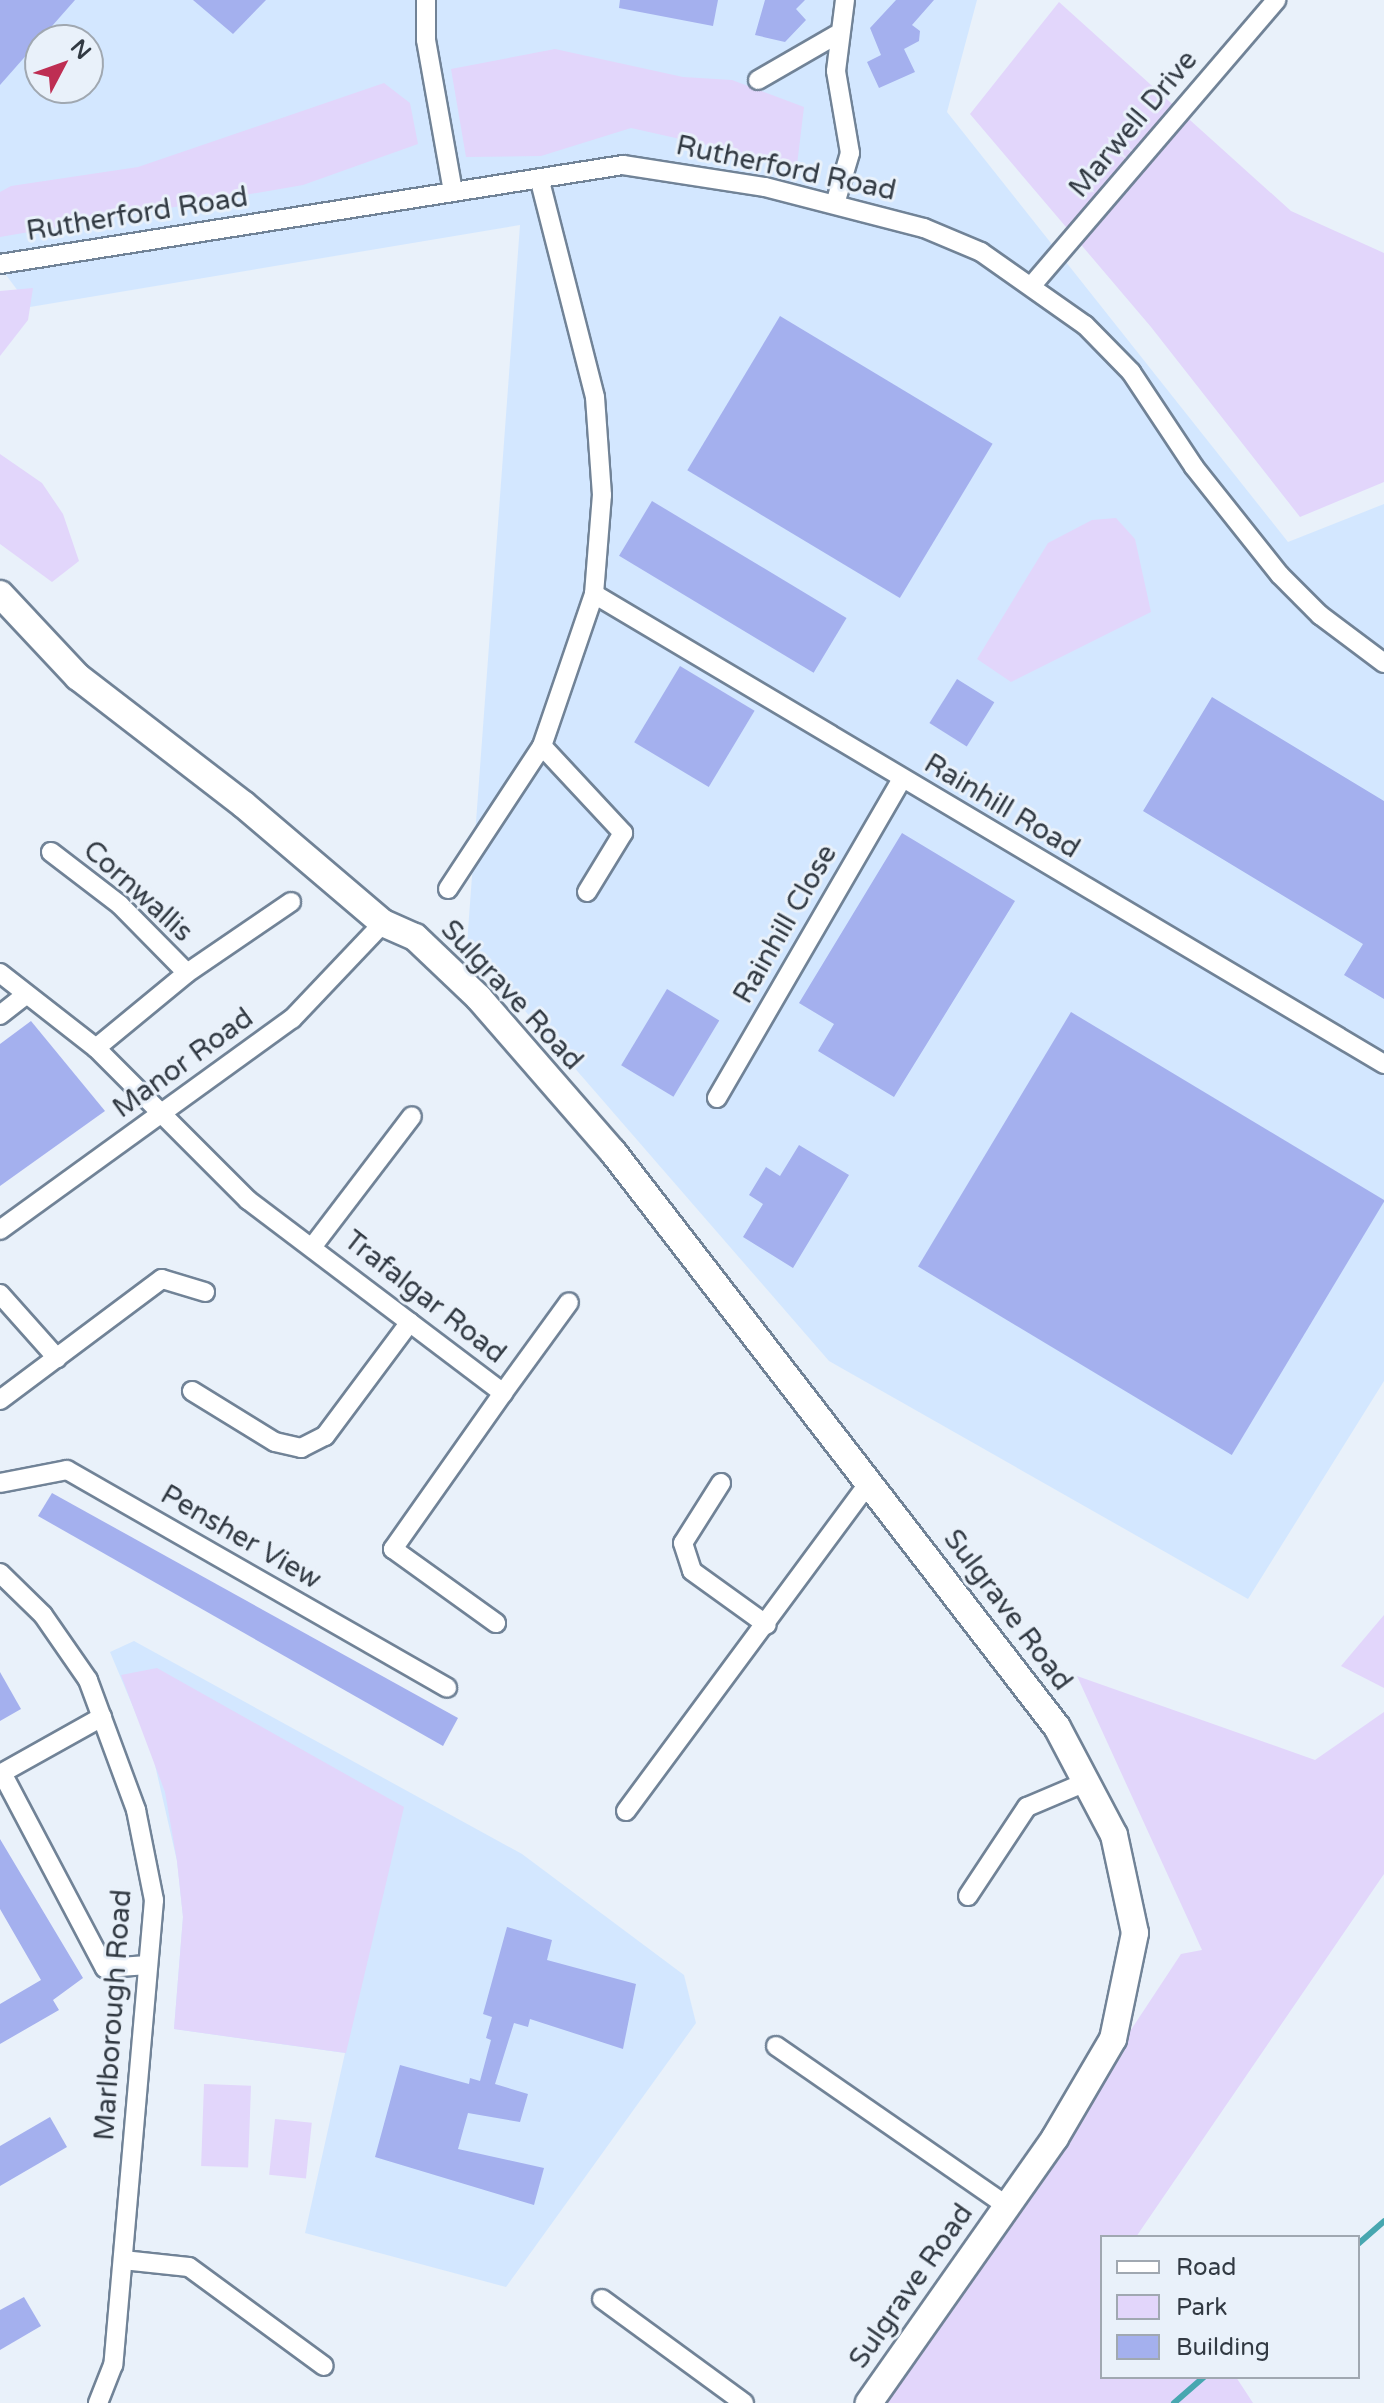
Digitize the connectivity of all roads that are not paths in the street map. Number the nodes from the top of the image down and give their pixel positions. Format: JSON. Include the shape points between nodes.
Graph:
{"nodes":[{"id":1,"x":426,"y":0,"type":"edge"},
{"id":2,"x":845,"y":0,"type":"edge"},
{"id":3,"x":1276,"y":0,"type":"edge"},
{"id":4,"x":836,"y":35,"type":"junction"},
{"id":5,"x":758,"y":80,"type":"dead end"},
{"id":6,"x":540,"y":181,"type":"junction"},
{"id":7,"x":453,"y":192,"type":"junction"},
{"id":8,"x":835,"y":204,"type":"junction"},
{"id":9,"x":0,"y":264,"type":"edge"},
{"id":10,"x":1033,"y":284,"type":"junction"},
{"id":11,"x":0,"y":594,"type":"edge"},
{"id":12,"x":594,"y":594,"type":"junction"},
{"id":13,"x":1384,"y":663,"type":"edge"},
{"id":14,"x":542,"y":746,"type":"junction"},
{"id":15,"x":902,"y":779,"type":"junction"},
{"id":16,"x":51,"y":852,"type":"dead end"},
{"id":17,"x":448,"y":889,"type":"dead end"},
{"id":18,"x":587,"y":892,"type":"dead end"},
{"id":19,"x":291,"y":902,"type":"dead end"},
{"id":20,"x":383,"y":923,"type":"junction"},
{"id":21,"x":0,"y":973,"type":"edge"},
{"id":22,"x":187,"y":973,"type":"junction"},
{"id":23,"x":26,"y":995,"type":"junction"},
{"id":24,"x":0,"y":1015,"type":"edge"},
{"id":25,"x":96,"y":1048,"type":"junction"},
{"id":26,"x":1384,"y":1064,"type":"edge"},
{"id":27,"x":717,"y":1098,"type":"dead end"},
{"id":28,"x":161,"y":1113,"type":"junction"},
{"id":29,"x":412,"y":1116,"type":"dead end"},
{"id":30,"x":0,"y":1230,"type":"edge"},
{"id":31,"x":313,"y":1246,"type":"junction"},
{"id":32,"x":205,"y":1292,"type":"dead end"},
{"id":33,"x":0,"y":1294,"type":"edge"},
{"id":34,"x":569,"y":1302,"type":"dead end"},
{"id":35,"x":410,"y":1322,"type":"junction"},
{"id":36,"x":57,"y":1358,"type":"junction"},
{"id":37,"x":192,"y":1391,"type":"dead end"},
{"id":38,"x":503,"y":1393,"type":"junction"},
{"id":39,"x":0,"y":1400,"type":"edge"},
{"id":40,"x":870,"y":1481,"type":"junction"},
{"id":41,"x":0,"y":1483,"type":"edge"},
{"id":42,"x":721,"y":1483,"type":"dead end"},
{"id":43,"x":0,"y":1573,"type":"edge"},
{"id":44,"x":496,"y":1623,"type":"dead end"},
{"id":45,"x":767,"y":1625,"type":"junction"},
{"id":46,"x":447,"y":1688,"type":"dead end"},
{"id":47,"x":102,"y":1717,"type":"junction"},
{"id":48,"x":1,"y":1774,"type":"edge"},
{"id":49,"x":1086,"y":1782,"type":"junction"},
{"id":50,"x":626,"y":1811,"type":"dead end"},
{"id":51,"x":968,"y":1896,"type":"dead end"},
{"id":52,"x":148,"y":1965,"type":"junction"},
{"id":53,"x":776,"y":2046,"type":"dead end"},
{"id":54,"x":1006,"y":2205,"type":"junction"},
{"id":55,"x":123,"y":2260,"type":"junction"},
{"id":56,"x":602,"y":2299,"type":"dead end"},
{"id":57,"x":324,"y":2366,"type":"dead end"},
{"id":58,"x":98,"y":2403,"type":"edge"},
{"id":59,"x":744,"y":2403,"type":"edge"},
{"id":60,"x":869,"y":2403,"type":"edge"}],
"edges":[{"from":1,"to":7,"type":"street","via":[[426,40]]},
{"from":2,"to":4,"type":"street"},
{"from":3,"to":10,"type":"street","name":"Marwell Drive"},
{"from":4,"to":5,"type":"street"},
{"from":4,"to":8,"type":"street","via":[[850,153]]},
{"from":6,"to":7,"type":"street","name":"Rutherford Road"},
{"from":6,"to":8,"type":"street","name":"Rutherford Road","via":[[623,165],[701,173]]},
{"from":6,"to":12,"type":"street","via":[[595,397],[602,495]]},
{"from":7,"to":9,"type":"street","name":"Rutherford Road"},
{"from":8,"to":10,"type":"street","name":"Rutherford Road","via":[[924,228],[981,252]]},
{"from":10,"to":13,"type":"street","name":"Rutherford Road","via":[[1131,372],[1194,467],[1280,575],[1320,615]]},
{"from":11,"to":20,"type":"street","name":"Sulgrave Road","via":[[78,677],[243,804]]},
{"from":12,"to":14,"type":"street"},
{"from":12,"to":15,"type":"street","name":"Rainhill Road"},
{"from":14,"to":17,"type":"street"},
{"from":14,"to":18,"type":"street","via":[[623,833]]},
{"from":15,"to":26,"type":"street","name":"Rainhill Road"},
{"from":15,"to":27,"type":"street","name":"Rainhill Close"},
{"from":16,"to":22,"type":"street","name":"Cornwallis","via":[[120,905]]},
{"from":19,"to":22,"type":"street","name":"Cornwallis"},
{"from":20,"to":28,"type":"street","name":"Manor Road","via":[[292,1019]]},
{"from":20,"to":40,"type":"street","name":"Sulgrave Road","via":[[415,937],[479,998],[613,1152]]},
{"from":21,"to":23,"type":"street","name":"Trafalgar Road"},
{"from":22,"to":25,"type":"street","name":"Cornwallis"},
{"from":23,"to":24,"type":"street"},
{"from":23,"to":25,"type":"street","name":"Trafalgar Road"},
{"from":25,"to":28,"type":"street","name":"Trafalgar Road"},
{"from":28,"to":30,"type":"street","name":"Manor Road"},
{"from":28,"to":31,"type":"street","name":"Trafalgar Road","via":[[248,1200]]},
{"from":29,"to":31,"type":"street","name":"Trafalgar Road"},
{"from":31,"to":35,"type":"street","name":"Trafalgar Road"},
{"from":32,"to":36,"type":"street","via":[[162,1279]]},
{"from":33,"to":36,"type":"street"},
{"from":34,"to":38,"type":"street","name":"Trafalgar Road"},
{"from":35,"to":37,"type":"street","via":[[325,1436],[301,1448],[275,1442]]},
{"from":35,"to":38,"type":"street","name":"Trafalgar Road"},
{"from":36,"to":39,"type":"street"},
{"from":38,"to":44,"type":"street","name":"Trafalgar Road","via":[[393,1549]]},
{"from":40,"to":45,"type":"street"},
{"from":40,"to":49,"type":"street","name":"Sulgrave Road","via":[[1057,1727]]},
{"from":41,"to":46,"type":"street","name":"Pensher View","via":[[67,1470]]},
{"from":42,"to":45,"type":"street","via":[[683,1543],[692,1571]]},
{"from":43,"to":47,"type":"street","name":"Marlborough Road","via":[[43,1615],[88,1680]]},
{"from":45,"to":50,"type":"street"},
{"from":47,"to":48,"type":"street"},
{"from":47,"to":52,"type":"street","name":"Marlborough Road","via":[[136,1810],[154,1900]]},
{"from":48,"to":52,"type":"street","via":[[105,1968]]},
{"from":49,"to":51,"type":"street","via":[[1027,1807]]},
{"from":49,"to":54,"type":"street","name":"Sulgrave Road","via":[[1114,1835],[1127,1881],[1135,1933],[1123,2000],[1113,2039],[1055,2138]]},
{"from":52,"to":55,"type":"street","name":"Marlborough Road"},
{"from":53,"to":54,"type":"street","name":"Sulgrave Road"},
{"from":54,"to":60,"type":"street","name":"Sulgrave Road"},
{"from":55,"to":57,"type":"street","via":[[189,2267]]},
{"from":55,"to":58,"type":"street","name":"Marlborough Road","via":[[113,2365]]},
{"from":56,"to":59,"type":"street"}]}
